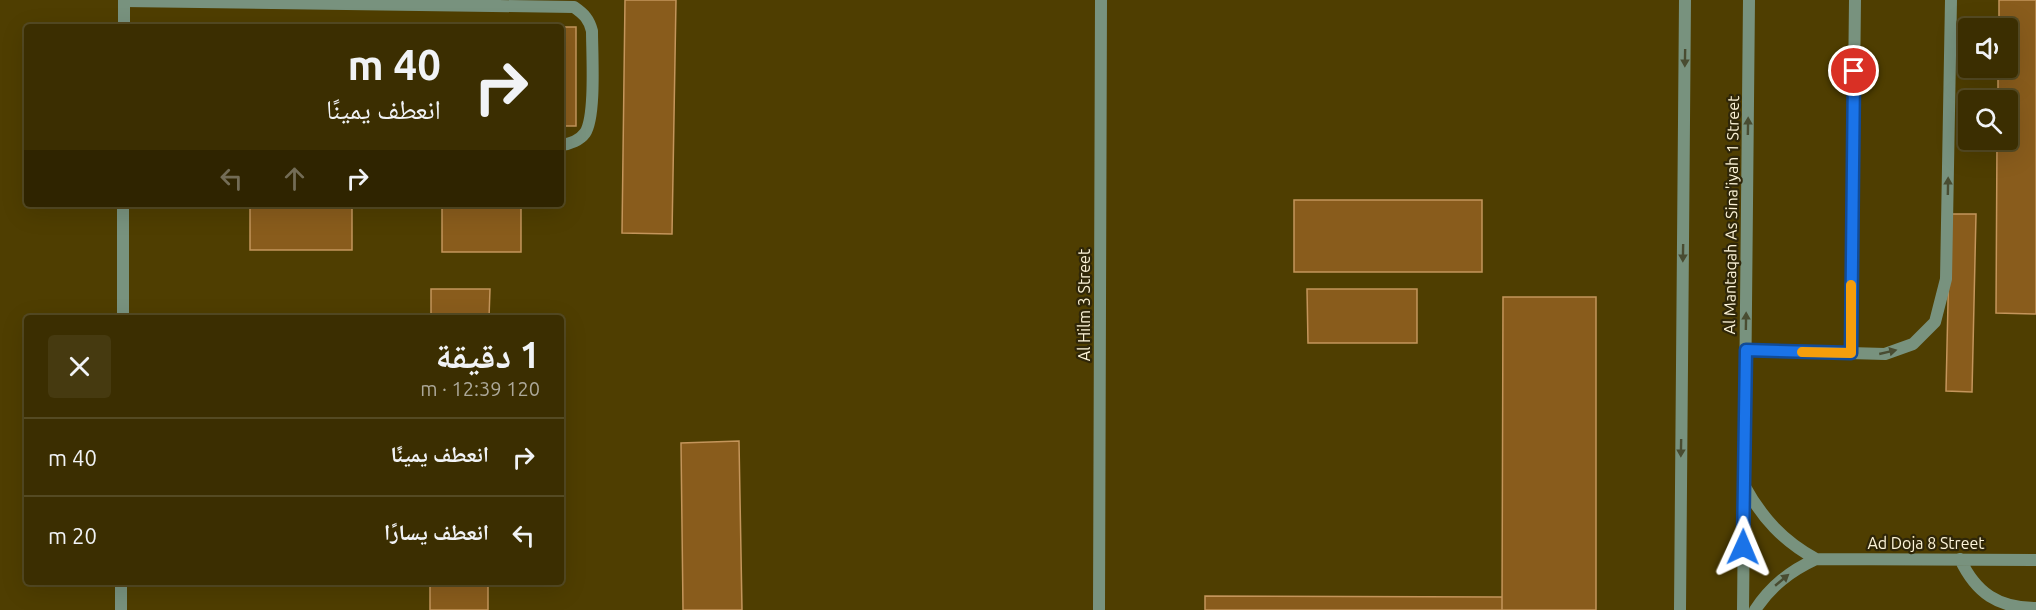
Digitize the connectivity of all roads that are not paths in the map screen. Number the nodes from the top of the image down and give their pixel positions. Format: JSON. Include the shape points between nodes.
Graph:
{"nodes":[{"id":1,"x":124,"y":0,"type":"edge"},
{"id":2,"x":1101,"y":0,"type":"edge"},
{"id":3,"x":1685,"y":0,"type":"edge"},
{"id":4,"x":1749,"y":0,"type":"edge"},
{"id":5,"x":1855,"y":0,"type":"edge"},
{"id":6,"x":1951,"y":0,"type":"edge"},
{"id":7,"x":124,"y":24,"type":"edge"},
{"id":8,"x":564,"y":144,"type":"edge"},
{"id":9,"x":123,"y":207,"type":"edge"},
{"id":10,"x":123,"y":315,"type":"edge"},
{"id":11,"x":1746,"y":350,"type":"junction"},
{"id":12,"x":1851,"y":353,"type":"junction"},
{"id":13,"x":1744,"y":485,"type":"junction"},
{"id":14,"x":1816,"y":559,"type":"junction"},
{"id":15,"x":1960,"y":559,"type":"junction"},
{"id":16,"x":2036,"y":560,"type":"edge"},
{"id":17,"x":121,"y":585,"type":"edge"},
{"id":18,"x":2036,"y":608,"type":"edge"},
{"id":19,"x":121,"y":610,"type":"edge"},
{"id":20,"x":1099,"y":610,"type":"edge"},
{"id":21,"x":1680,"y":610,"type":"edge"},
{"id":22,"x":1743,"y":610,"type":"edge"},
{"id":23,"x":1755,"y":610,"type":"edge"}],
"edges":[{"from":1,"to":7,"type":"street"},
{"from":1,"to":8,"type":"street","via":[[574,7],[589,21],[592,31],[591,116],[584,134]]},
{"from":2,"to":20,"type":"street","name":"Al Hilm 3 Street"},
{"from":3,"to":21,"type":"street","one_way":true},
{"from":11,"to":4,"type":"street","name":"Al Mantaqah As Sina'iyah 1 Street","one_way":true},
{"from":5,"to":12,"type":"street"},
{"from":12,"to":6,"type":"street","one_way":true,"via":[[1885,354],[1913,344],[1935,322],[1946,279]]},
{"from":9,"to":10,"type":"street"},
{"from":11,"to":12,"type":"street"},
{"from":11,"to":13,"type":"street","name":"Al Mantaqah As Sina'iyah 1 Street"},
{"from":13,"to":14,"type":"street","via":[[1766,520],[1797,548]]},
{"from":13,"to":22,"type":"street","name":"Al Mantaqah As Sina'iyah 1 Street"},
{"from":14,"to":15,"type":"street","name":"Ad Doja 8 Street"},
{"from":23,"to":14,"type":"street","name":"Ad Doja 8 Street","one_way":true,"via":[[1779,581]]},
{"from":15,"to":16,"type":"street","name":"Ad Doja 8 Street"},
{"from":15,"to":18,"type":"street","via":[[1968,576],[1995,600],[2013,607]]},
{"from":17,"to":19,"type":"street"}]}
